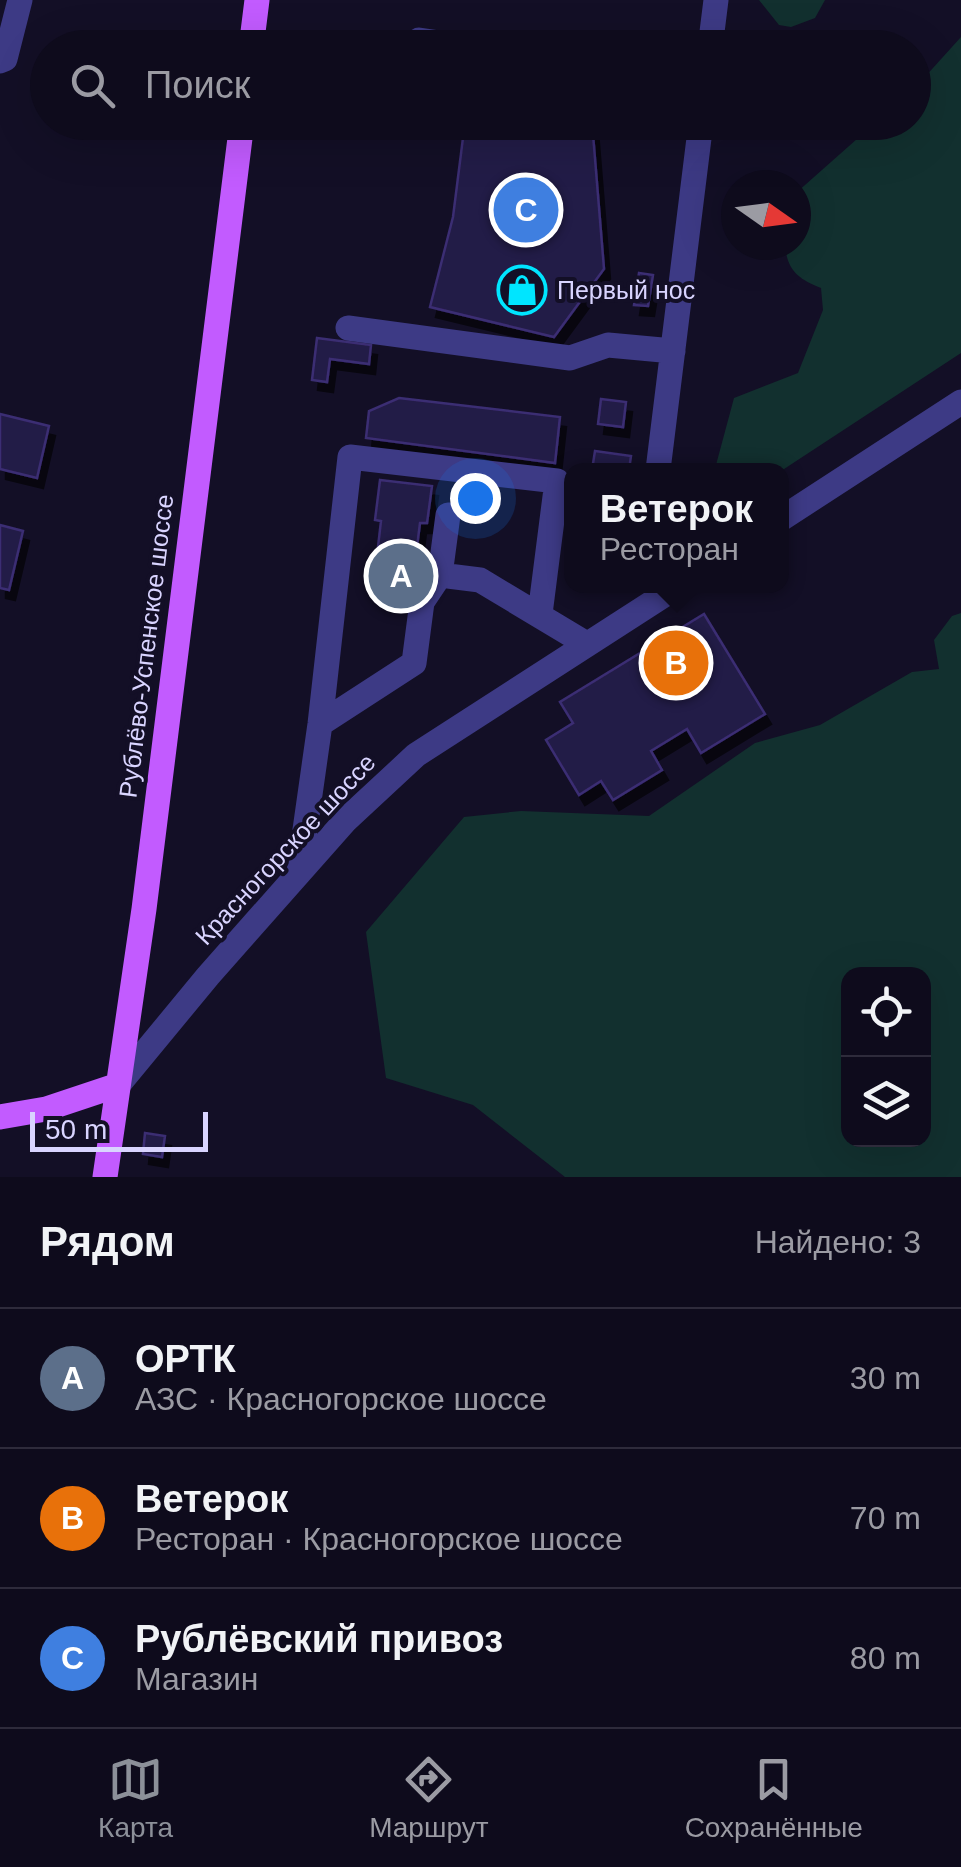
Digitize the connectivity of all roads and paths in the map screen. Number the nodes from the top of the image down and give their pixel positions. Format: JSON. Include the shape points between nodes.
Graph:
{"nodes":[{"id":1,"x":20,"y":0,"type":"edge"},
{"id":2,"x":258,"y":0,"type":"edge"},
{"id":3,"x":716,"y":0,"type":"edge"},
{"id":4,"x":254,"y":30,"type":"edge"},
{"id":5,"x":712,"y":30,"type":"edge"},
{"id":6,"x":0,"y":62,"type":"edge"},
{"id":7,"x":240,"y":140,"type":"edge"},
{"id":8,"x":699,"y":140,"type":"edge"},
{"id":9,"x":348,"y":328,"type":"dead end"},
{"id":10,"x":672,"y":351,"type":"junction"},
{"id":11,"x":961,"y":402,"type":"edge"},
{"id":12,"x":659,"y":463,"type":"edge"},
{"id":13,"x":789,"y":514,"type":"edge"},
{"id":14,"x":448,"y":516,"type":"dead end"},
{"id":15,"x":440,"y":575,"type":"junction"},
{"id":16,"x":642,"y":598,"type":"edge"},
{"id":17,"x":540,"y":614,"type":"junction"},
{"id":18,"x":585,"y":643,"type":"junction"},
{"id":19,"x":320,"y":724,"type":"junction"},
{"id":20,"x":299,"y":872,"type":"junction"},
{"id":21,"x":118,"y":1085,"type":"junction"},
{"id":22,"x":0,"y":1117,"type":"edge"},
{"id":23,"x":105,"y":1177,"type":"edge"}],
"edges":[{"from":1,"to":6,"type":"street"},
{"from":2,"to":4,"type":"main road"},
{"from":3,"to":5,"type":"street"},
{"from":7,"to":21,"type":"main road","name":"Рублёво-Успенское шоссе"},
{"from":8,"to":10,"type":"street"},
{"from":9,"to":10,"type":"street","via":[[570,358],[608,345]]},
{"from":10,"to":12,"type":"street"},
{"from":11,"to":13,"type":"street"},
{"from":14,"to":15,"type":"street"},
{"from":15,"to":17,"type":"street","via":[[480,580]]},
{"from":15,"to":19,"type":"street","via":[[422,602],[414,663]]},
{"from":16,"to":18,"type":"street","name":"Красногорское шоссе"},
{"from":17,"to":18,"type":"street"},
{"from":17,"to":19,"type":"street","via":[[557,481],[350,457]]},
{"from":18,"to":20,"type":"street","name":"Красногорское шоссе","via":[[416,755]]},
{"from":19,"to":20,"type":"street"},
{"from":20,"to":21,"type":"street","name":"Красногорское шоссе"},
{"from":21,"to":22,"type":"main road"},
{"from":21,"to":23,"type":"main road","name":"Рублёво-Успенское шоссе"}]}
